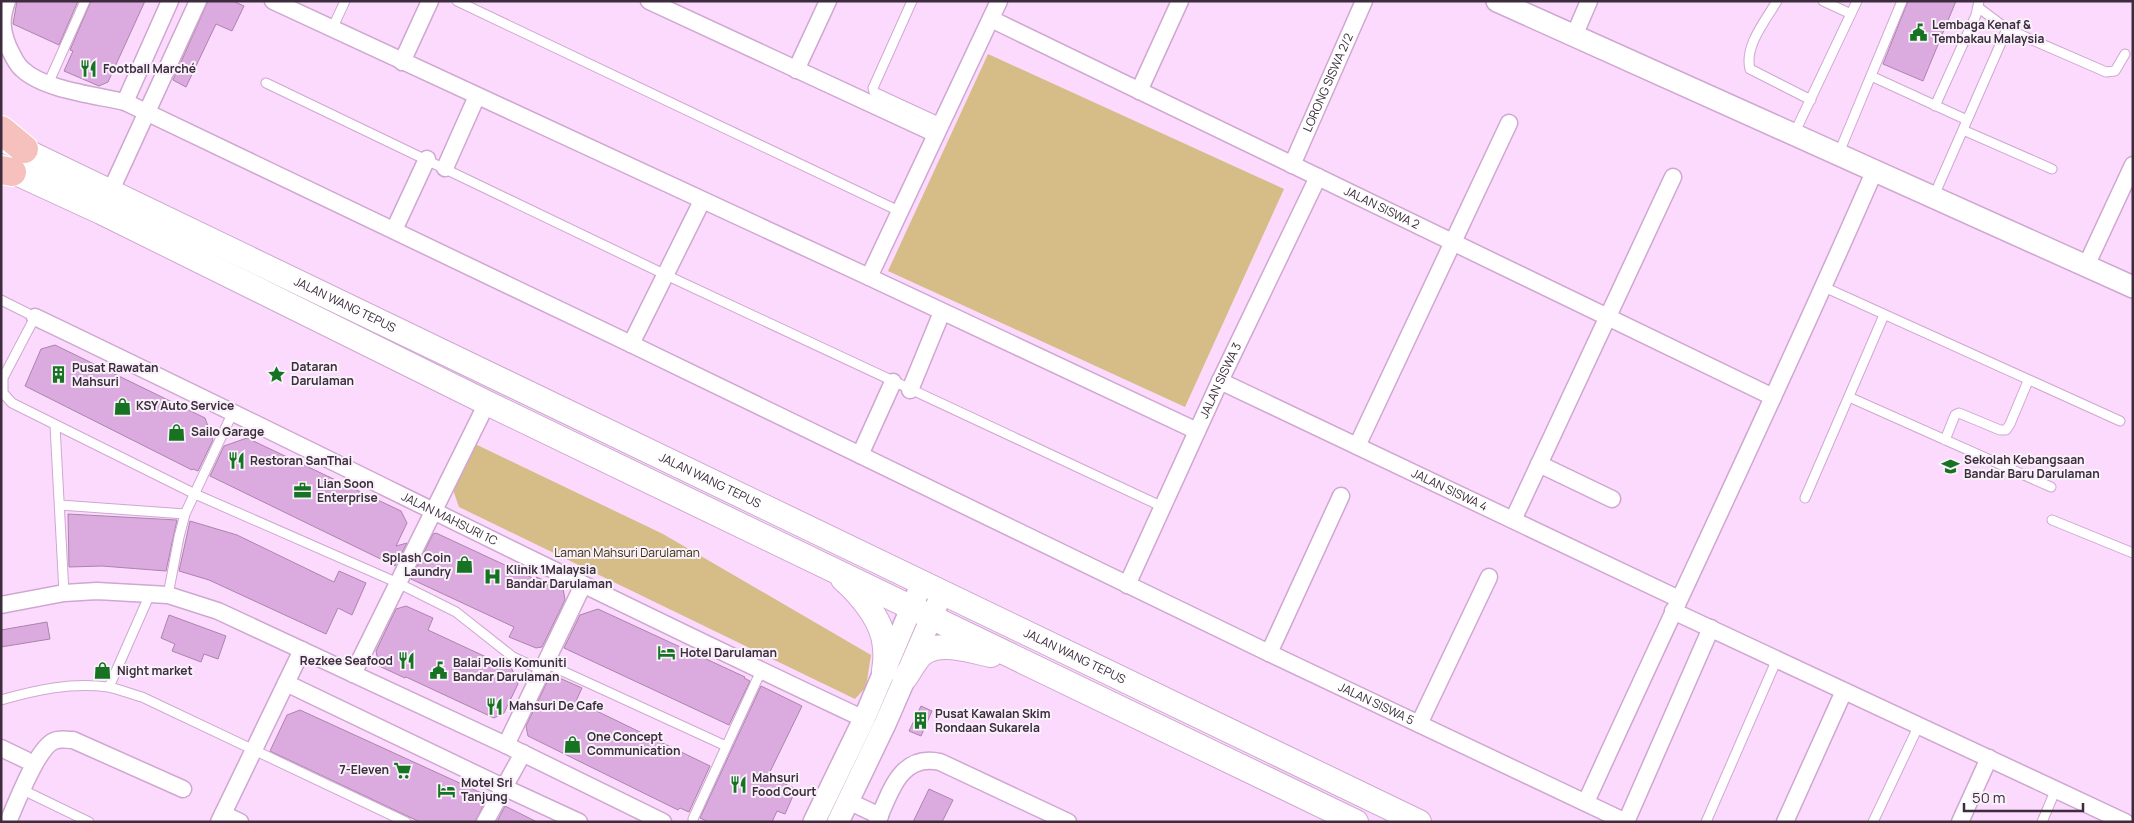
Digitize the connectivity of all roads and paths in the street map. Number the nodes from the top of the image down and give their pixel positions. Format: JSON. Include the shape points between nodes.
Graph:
{"nodes":[{"id":1,"x":7,"y":1,"type":"edge"},
{"id":2,"x":85,"y":1,"type":"edge"},
{"id":3,"x":170,"y":1,"type":"edge"},
{"id":4,"x":198,"y":1,"type":"edge"},
{"id":5,"x":273,"y":1,"type":"edge"},
{"id":6,"x":345,"y":1,"type":"edge"},
{"id":7,"x":430,"y":1,"type":"edge"},
{"id":8,"x":457,"y":1,"type":"edge"},
{"id":9,"x":649,"y":1,"type":"edge"},
{"id":10,"x":828,"y":1,"type":"edge"},
{"id":11,"x":912,"y":1,"type":"edge"},
{"id":12,"x":999,"y":1,"type":"edge"},
{"id":13,"x":1180,"y":1,"type":"edge"},
{"id":14,"x":1364,"y":1,"type":"edge"},
{"id":15,"x":1497,"y":1,"type":"edge"},
{"id":16,"x":1589,"y":1,"type":"edge"},
{"id":17,"x":1777,"y":1,"type":"edge"},
{"id":18,"x":1822,"y":1,"type":"edge"},
{"id":19,"x":1857,"y":1,"type":"edge"},
{"id":20,"x":1902,"y":1,"type":"edge"},
{"id":21,"x":1979,"y":5,"type":"edge"},
{"id":22,"x":1851,"y":14,"type":"junction"},
{"id":23,"x":991,"y":18,"type":"junction"},
{"id":24,"x":332,"y":29,"type":"junction"},
{"id":25,"x":2007,"y":29,"type":"junction"},
{"id":26,"x":1574,"y":36,"type":"junction"},
{"id":27,"x":2125,"y":54,"type":"dead end"},
{"id":28,"x":402,"y":62,"type":"junction"},
{"id":29,"x":796,"y":70,"type":"junction"},
{"id":30,"x":1871,"y":76,"type":"junction"},
{"id":31,"x":266,"y":83,"type":"dead end"},
{"id":32,"x":48,"y":84,"type":"junction"},
{"id":33,"x":1139,"y":91,"type":"junction"},
{"id":34,"x":477,"y":96,"type":"junction"},
{"id":35,"x":1811,"y":100,"type":"junction"},
{"id":36,"x":125,"y":102,"type":"junction"},
{"id":37,"x":1935,"y":106,"type":"junction"},
{"id":38,"x":147,"y":113,"type":"junction"},
{"id":39,"x":1967,"y":120,"type":"junction"},
{"id":40,"x":1509,"y":123,"type":"dead end"},
{"id":41,"x":939,"y":129,"type":"junction"},
{"id":42,"x":1,"y":130,"type":"edge"},
{"id":43,"x":1963,"y":130,"type":"junction"},
{"id":44,"x":1794,"y":134,"type":"junction"},
{"id":45,"x":1838,"y":155,"type":"junction"},
{"id":46,"x":8,"y":159,"type":"edge"},
{"id":47,"x":427,"y":159,"type":"junction"},
{"id":48,"x":1292,"y":164,"type":"junction"},
{"id":49,"x":2133,"y":165,"type":"edge"},
{"id":50,"x":445,"y":168,"type":"junction"},
{"id":51,"x":2052,"y":169,"type":"dead end"},
{"id":52,"x":1874,"y":172,"type":"junction"},
{"id":53,"x":1318,"y":177,"type":"junction"},
{"id":54,"x":1672,"y":177,"type":"dead end"},
{"id":55,"x":110,"y":191,"type":"junction"},
{"id":56,"x":1933,"y":198,"type":"junction"},
{"id":57,"x":702,"y":201,"type":"junction"},
{"id":58,"x":101,"y":212,"type":"junction"},
{"id":59,"x":900,"y":212,"type":"junction"},
{"id":60,"x":394,"y":230,"type":"junction"},
{"id":61,"x":1453,"y":242,"type":"junction"},
{"id":62,"x":2086,"y":266,"type":"junction"},
{"id":63,"x":666,"y":275,"type":"junction"},
{"id":64,"x":869,"y":277,"type":"junction"},
{"id":65,"x":1824,"y":287,"type":"junction"},
{"id":66,"x":2133,"y":287,"type":"edge"},
{"id":67,"x":1,"y":300,"type":"edge"},
{"id":68,"x":942,"y":312,"type":"junction"},
{"id":69,"x":1884,"y":315,"type":"junction"},
{"id":70,"x":35,"y":317,"type":"junction"},
{"id":71,"x":1608,"y":317,"type":"junction"},
{"id":72,"x":631,"y":344,"type":"junction"},
{"id":73,"x":1220,"y":381,"type":"junction"},
{"id":74,"x":2028,"y":381,"type":"junction"},
{"id":75,"x":892,"y":382,"type":"junction"},
{"id":76,"x":910,"y":390,"type":"junction"},
{"id":77,"x":1849,"y":396,"type":"junction"},
{"id":78,"x":1773,"y":397,"type":"junction"},
{"id":79,"x":487,"y":404,"type":"junction"},
{"id":80,"x":233,"y":412,"type":"junction"},
{"id":81,"x":2120,"y":422,"type":"dead end"},
{"id":82,"x":56,"y":426,"type":"junction"},
{"id":83,"x":1197,"y":431,"type":"junction"},
{"id":84,"x":1944,"y":440,"type":"junction"},
{"id":85,"x":1357,"y":446,"type":"junction"},
{"id":86,"x":860,"y":455,"type":"junction"},
{"id":87,"x":1538,"y":464,"type":"junction"},
{"id":88,"x":2051,"y":486,"type":"dead end"},
{"id":89,"x":195,"y":494,"type":"junction"},
{"id":90,"x":1341,"y":496,"type":"dead end"},
{"id":91,"x":1805,"y":498,"type":"dead end"},
{"id":92,"x":1612,"y":499,"type":"dead end"},
{"id":93,"x":60,"y":505,"type":"junction"},
{"id":94,"x":1163,"y":507,"type":"junction"},
{"id":95,"x":434,"y":511,"type":"junction"},
{"id":96,"x":186,"y":514,"type":"junction"},
{"id":97,"x":1513,"y":520,"type":"junction"},
{"id":98,"x":2052,"y":520,"type":"dead end"},
{"id":99,"x":2133,"y":553,"type":"edge"},
{"id":100,"x":827,"y":566,"type":"junction"},
{"id":101,"x":1489,"y":577,"type":"dead end"},
{"id":102,"x":398,"y":583,"type":"junction"},
{"id":103,"x":583,"y":585,"type":"junction"},
{"id":104,"x":1127,"y":585,"type":"junction"},
{"id":105,"x":932,"y":588,"type":"junction"},
{"id":106,"x":64,"y":593,"type":"junction"},
{"id":107,"x":150,"y":594,"type":"junction"},
{"id":108,"x":168,"y":595,"type":"junction"},
{"id":109,"x":1,"y":605,"type":"edge"},
{"id":110,"x":1676,"y":605,"type":"junction"},
{"id":111,"x":911,"y":607,"type":"junction"},
{"id":112,"x":932,"y":617,"type":"junction"},
{"id":113,"x":1711,"y":628,"type":"junction"},
{"id":114,"x":302,"y":650,"type":"junction"},
{"id":115,"x":1269,"y":653,"type":"junction"},
{"id":116,"x":1777,"y":659,"type":"junction"},
{"id":117,"x":1022,"y":660,"type":"junction"},
{"id":118,"x":544,"y":666,"type":"junction"},
{"id":119,"x":761,"y":671,"type":"junction"},
{"id":120,"x":353,"y":674,"type":"junction"},
{"id":121,"x":894,"y":675,"type":"junction"},
{"id":122,"x":286,"y":683,"type":"junction"},
{"id":123,"x":109,"y":688,"type":"junction"},
{"id":124,"x":1844,"y":691,"type":"junction"},
{"id":125,"x":1,"y":700,"type":"edge"},
{"id":126,"x":864,"y":719,"type":"junction"},
{"id":127,"x":1419,"y":724,"type":"junction"},
{"id":128,"x":1919,"y":725,"type":"junction"},
{"id":129,"x":506,"y":745,"type":"junction"},
{"id":130,"x":726,"y":746,"type":"junction"},
{"id":131,"x":1,"y":748,"type":"edge"},
{"id":132,"x":254,"y":750,"type":"junction"},
{"id":133,"x":523,"y":753,"type":"junction"},
{"id":134,"x":1989,"y":758,"type":"junction"},
{"id":135,"x":26,"y":760,"type":"dead end"},
{"id":136,"x":503,"y":787,"type":"junction"},
{"id":137,"x":183,"y":789,"type":"dead end"},
{"id":138,"x":23,"y":790,"type":"junction"},
{"id":139,"x":2056,"y":790,"type":"junction"},
{"id":140,"x":848,"y":801,"type":"junction"},
{"id":141,"x":1586,"y":802,"type":"junction"},
{"id":142,"x":221,"y":818,"type":"edge"},
{"id":143,"x":693,"y":818,"type":"dead end"},
{"id":144,"x":878,"y":819,"type":"edge"},
{"id":145,"x":1058,"y":820,"type":"edge"},
{"id":146,"x":8,"y":822,"type":"edge"},
{"id":147,"x":89,"y":822,"type":"edge"},
{"id":148,"x":240,"y":822,"type":"edge"},
{"id":149,"x":406,"y":822,"type":"edge"},
{"id":150,"x":485,"y":822,"type":"edge"},
{"id":151,"x":579,"y":822,"type":"edge"},
{"id":152,"x":663,"y":822,"type":"edge"},
{"id":153,"x":814,"y":822,"type":"edge"},
{"id":154,"x":838,"y":822,"type":"edge"},
{"id":155,"x":1356,"y":822,"type":"edge"},
{"id":156,"x":1419,"y":822,"type":"edge"},
{"id":157,"x":1626,"y":822,"type":"edge"},
{"id":158,"x":1706,"y":822,"type":"edge"},
{"id":159,"x":1786,"y":822,"type":"edge"},
{"id":160,"x":1873,"y":822,"type":"edge"},
{"id":161,"x":1960,"y":822,"type":"edge"},
{"id":162,"x":2042,"y":822,"type":"edge"},
{"id":163,"x":2125,"y":822,"type":"edge"}],
"edges":[{"from":1,"to":32,"type":"street","name":"JALAN SISWA 5","via":[[2,27],[12,54],[23,70]]},
{"from":2,"to":32,"type":"lane"},
{"from":3,"to":36,"type":"street"},
{"from":4,"to":38,"type":"street"},
{"from":5,"to":24,"type":"street"},
{"from":6,"to":24,"type":"lane"},
{"from":7,"to":28,"type":"street"},
{"from":8,"to":59,"type":"lane"},
{"from":9,"to":29,"type":"street"},
{"from":10,"to":29,"type":"street"},
{"from":11,"to":41,"type":"lane","via":[[874,92]]},
{"from":12,"to":23,"type":"street"},
{"from":13,"to":33,"type":"street"},
{"from":14,"to":48,"type":"street","name":"LORONG SISWA 2/2"},
{"from":15,"to":26,"type":"street"},
{"from":16,"to":26,"type":"street"},
{"from":17,"to":35,"type":"lane","via":[[1753,43],[1748,60],[1750,69]]},
{"from":18,"to":22,"type":"lane"},
{"from":19,"to":22,"type":"lane"},
{"from":20,"to":30,"type":"lane"},
{"from":21,"to":25,"type":"lane"},
{"from":21,"to":37,"type":"lane"},
{"from":22,"to":35,"type":"lane"},
{"from":23,"to":33,"type":"street","name":"JALAN SISWA 2"},
{"from":23,"to":41,"type":"street"},
{"from":24,"to":28,"type":"street"},
{"from":25,"to":27,"type":"lane","via":[[2106,72],[2115,71]]},
{"from":25,"to":39,"type":"lane"},
{"from":26,"to":44,"type":"street"},
{"from":28,"to":34,"type":"street"},
{"from":29,"to":41,"type":"street"},
{"from":30,"to":37,"type":"lane"},
{"from":30,"to":45,"type":"lane"},
{"from":31,"to":47,"type":"lane"},
{"from":32,"to":36,"type":"street","name":"JALAN SISWA 5"},
{"from":33,"to":48,"type":"street","name":"JALAN SISWA 2"},
{"from":34,"to":50,"type":"street"},
{"from":34,"to":57,"type":"street"},
{"from":35,"to":44,"type":"lane"},
{"from":36,"to":38,"type":"street","name":"JALAN SISWA 5"},
{"from":37,"to":39,"type":"lane"},
{"from":38,"to":55,"type":"street"},
{"from":38,"to":60,"type":"street","name":"JALAN SISWA 5"},
{"from":39,"to":43,"type":"lane"},
{"from":40,"to":61,"type":"street"},
{"from":41,"to":59,"type":"street"},
{"from":42,"to":46,"type":"highway"},
{"from":43,"to":51,"type":"lane"},
{"from":43,"to":56,"type":"lane"},
{"from":44,"to":45,"type":"street"},
{"from":45,"to":52,"type":"street"},
{"from":46,"to":55,"type":"main road","name":"JALAN WANG TEPUS"},
{"from":46,"to":58,"type":"main road","name":"JALAN WANG TEPUS"},
{"from":47,"to":50,"type":"lane"},
{"from":47,"to":60,"type":"street"},
{"from":48,"to":53,"type":"street","name":"JALAN SISWA 2"},
{"from":49,"to":62,"type":"street"},
{"from":50,"to":63,"type":"lane"},
{"from":52,"to":56,"type":"street"},
{"from":52,"to":65,"type":"street"},
{"from":53,"to":61,"type":"street","name":"JALAN SISWA 2"},
{"from":53,"to":73,"type":"street","name":"JALAN SISWA 3"},
{"from":54,"to":71,"type":"street"},
{"from":55,"to":58,"type":"street"},
{"from":55,"to":105,"type":"main road","name":"JALAN WANG TEPUS"},
{"from":56,"to":62,"type":"street"},
{"from":57,"to":63,"type":"street"},
{"from":57,"to":64,"type":"street"},
{"from":58,"to":79,"type":"main road","name":"JALAN WANG TEPUS"},
{"from":59,"to":64,"type":"street"},
{"from":60,"to":72,"type":"street","name":"JALAN SISWA 5"},
{"from":61,"to":71,"type":"street","name":"JALAN SISWA 2"},
{"from":61,"to":85,"type":"street"},
{"from":62,"to":66,"type":"street"},
{"from":63,"to":72,"type":"street"},
{"from":63,"to":75,"type":"lane"},
{"from":64,"to":68,"type":"street"},
{"from":65,"to":69,"type":"lane"},
{"from":65,"to":78,"type":"street"},
{"from":67,"to":70,"type":"lane"},
{"from":68,"to":76,"type":"street"},
{"from":68,"to":83,"type":"street"},
{"from":69,"to":74,"type":"lane"},
{"from":69,"to":77,"type":"lane"},
{"from":70,"to":80,"type":"street","name":"JALAN MAHSURI 1C"},
{"from":70,"to":82,"type":"lane","via":[[3,378],[3,393],[12,403]]},
{"from":71,"to":78,"type":"street","name":"JALAN SISWA 2"},
{"from":71,"to":87,"type":"street"},
{"from":72,"to":86,"type":"street","name":"JALAN SISWA 5"},
{"from":73,"to":83,"type":"street","name":"JALAN SISWA 3"},
{"from":73,"to":85,"type":"street","name":"JALAN SISWA 4"},
{"from":74,"to":81,"type":"lane"},
{"from":74,"to":84,"type":"lane","via":[[2006,430],[1959,413],[1955,415]]},
{"from":75,"to":76,"type":"lane"},
{"from":75,"to":86,"type":"street"},
{"from":76,"to":94,"type":"lane"},
{"from":77,"to":84,"type":"lane"},
{"from":77,"to":91,"type":"lane"},
{"from":78,"to":110,"type":"street"},
{"from":79,"to":95,"type":"street"},
{"from":79,"to":100,"type":"main road","name":"JALAN WANG TEPUS"},
{"from":80,"to":89,"type":"lane"},
{"from":80,"to":95,"type":"street","name":"JALAN MAHSURI 1C"},
{"from":82,"to":89,"type":"lane"},
{"from":82,"to":93,"type":"lane"},
{"from":83,"to":94,"type":"street","name":"JALAN SISWA 3"},
{"from":84,"to":88,"type":"lane"},
{"from":85,"to":97,"type":"street","name":"JALAN SISWA 4"},
{"from":86,"to":104,"type":"street","name":"JALAN SISWA 5"},
{"from":87,"to":92,"type":"street"},
{"from":87,"to":97,"type":"street"},
{"from":89,"to":96,"type":"lane"},
{"from":89,"to":102,"type":"lane"},
{"from":90,"to":115,"type":"street"},
{"from":93,"to":96,"type":"lane"},
{"from":93,"to":106,"type":"lane"},
{"from":94,"to":104,"type":"street","name":"JALAN SISWA 3"},
{"from":95,"to":102,"type":"street"},
{"from":95,"to":103,"type":"street","name":"JALAN MAHSURI 1C"},
{"from":96,"to":108,"type":"lane"},
{"from":97,"to":110,"type":"street","name":"JALAN SISWA 4"},
{"from":98,"to":99,"type":"lane"},
{"from":100,"to":111,"type":"main road","name":"JALAN WANG TEPUS"},
{"from":100,"to":121,"type":"main road","via":[[853,588],[872,614],[881,631]]},
{"from":101,"to":127,"type":"street"},
{"from":102,"to":118,"type":"lane","via":[[456,612],[513,657]]},
{"from":102,"to":120,"type":"street"},
{"from":103,"to":118,"type":"street"},
{"from":103,"to":119,"type":"street","name":"JALAN MAHSURI 1C"},
{"from":104,"to":115,"type":"street","name":"JALAN SISWA 5"},
{"from":105,"to":111,"type":"street"},
{"from":105,"to":112,"type":"street"},
{"from":105,"to":156,"type":"main road","name":"JALAN WANG TEPUS"},
{"from":106,"to":107,"type":"street"},
{"from":106,"to":109,"type":"street"},
{"from":107,"to":108,"type":"street"},
{"from":107,"to":123,"type":"lane"},
{"from":108,"to":114,"type":"street","via":[[218,611]]},
{"from":110,"to":113,"type":"street","name":"JALAN SISWA 4"},
{"from":110,"to":141,"type":"street"},
{"from":111,"to":112,"type":"main road","name":"JALAN WANG TEPUS"},
{"from":111,"to":121,"type":"street"},
{"from":112,"to":117,"type":"main road","name":"JALAN WANG TEPUS"},
{"from":112,"to":121,"type":"street"},
{"from":113,"to":116,"type":"street","name":"JALAN SISWA 4"},
{"from":113,"to":157,"type":"street"},
{"from":114,"to":120,"type":"street"},
{"from":114,"to":122,"type":"street"},
{"from":115,"to":127,"type":"street","name":"JALAN SISWA 5"},
{"from":116,"to":124,"type":"street","name":"JALAN SISWA 4"},
{"from":116,"to":158,"type":"lane"},
{"from":117,"to":121,"type":"main road","via":[[945,647],[921,655]]},
{"from":117,"to":155,"type":"main road","name":"JALAN WANG TEPUS"},
{"from":118,"to":129,"type":"street"},
{"from":118,"to":130,"type":"lane"},
{"from":119,"to":126,"type":"street","name":"JALAN MAHSURI 1C"},
{"from":119,"to":130,"type":"lane"},
{"from":120,"to":129,"type":"street"},
{"from":121,"to":126,"type":"street"},
{"from":121,"to":140,"type":"street"},
{"from":122,"to":132,"type":"street"},
{"from":122,"to":136,"type":"street"},
{"from":123,"to":125,"type":"lane","via":[[74,685]]},
{"from":123,"to":132,"type":"lane","via":[[142,697]]},
{"from":124,"to":128,"type":"street","name":"JALAN SISWA 4"},
{"from":124,"to":159,"type":"street"},
{"from":126,"to":153,"type":"street"},
{"from":127,"to":141,"type":"street","name":"JALAN SISWA 5"},
{"from":128,"to":134,"type":"street","name":"JALAN SISWA 4"},
{"from":128,"to":160,"type":"lane"},
{"from":129,"to":133,"type":"street"},
{"from":130,"to":143,"type":"lane"},
{"from":131,"to":135,"type":"street"},
{"from":132,"to":142,"type":"street"},
{"from":132,"to":149,"type":"lane"},
{"from":133,"to":136,"type":"street"},
{"from":133,"to":152,"type":"street"},
{"from":134,"to":139,"type":"street","name":"JALAN SISWA 4"},
{"from":134,"to":161,"type":"street"},
{"from":136,"to":150,"type":"street"},
{"from":136,"to":151,"type":"street"},
{"from":137,"to":138,"type":"street","via":[[73,740],[63,739],[54,741],[41,751]]},
{"from":138,"to":146,"type":"street"},
{"from":138,"to":147,"type":"lane"},
{"from":139,"to":162,"type":"lane"},
{"from":139,"to":163,"type":"street","name":"JALAN SISWA 4"},
{"from":140,"to":144,"type":"street"},
{"from":140,"to":154,"type":"street"},
{"from":141,"to":157,"type":"street","name":"JALAN SISWA 5"},
{"from":142,"to":148,"type":"street"},
{"from":144,"to":145,"type":"street","via":[[904,770],[912,764],[930,760]]}]}
